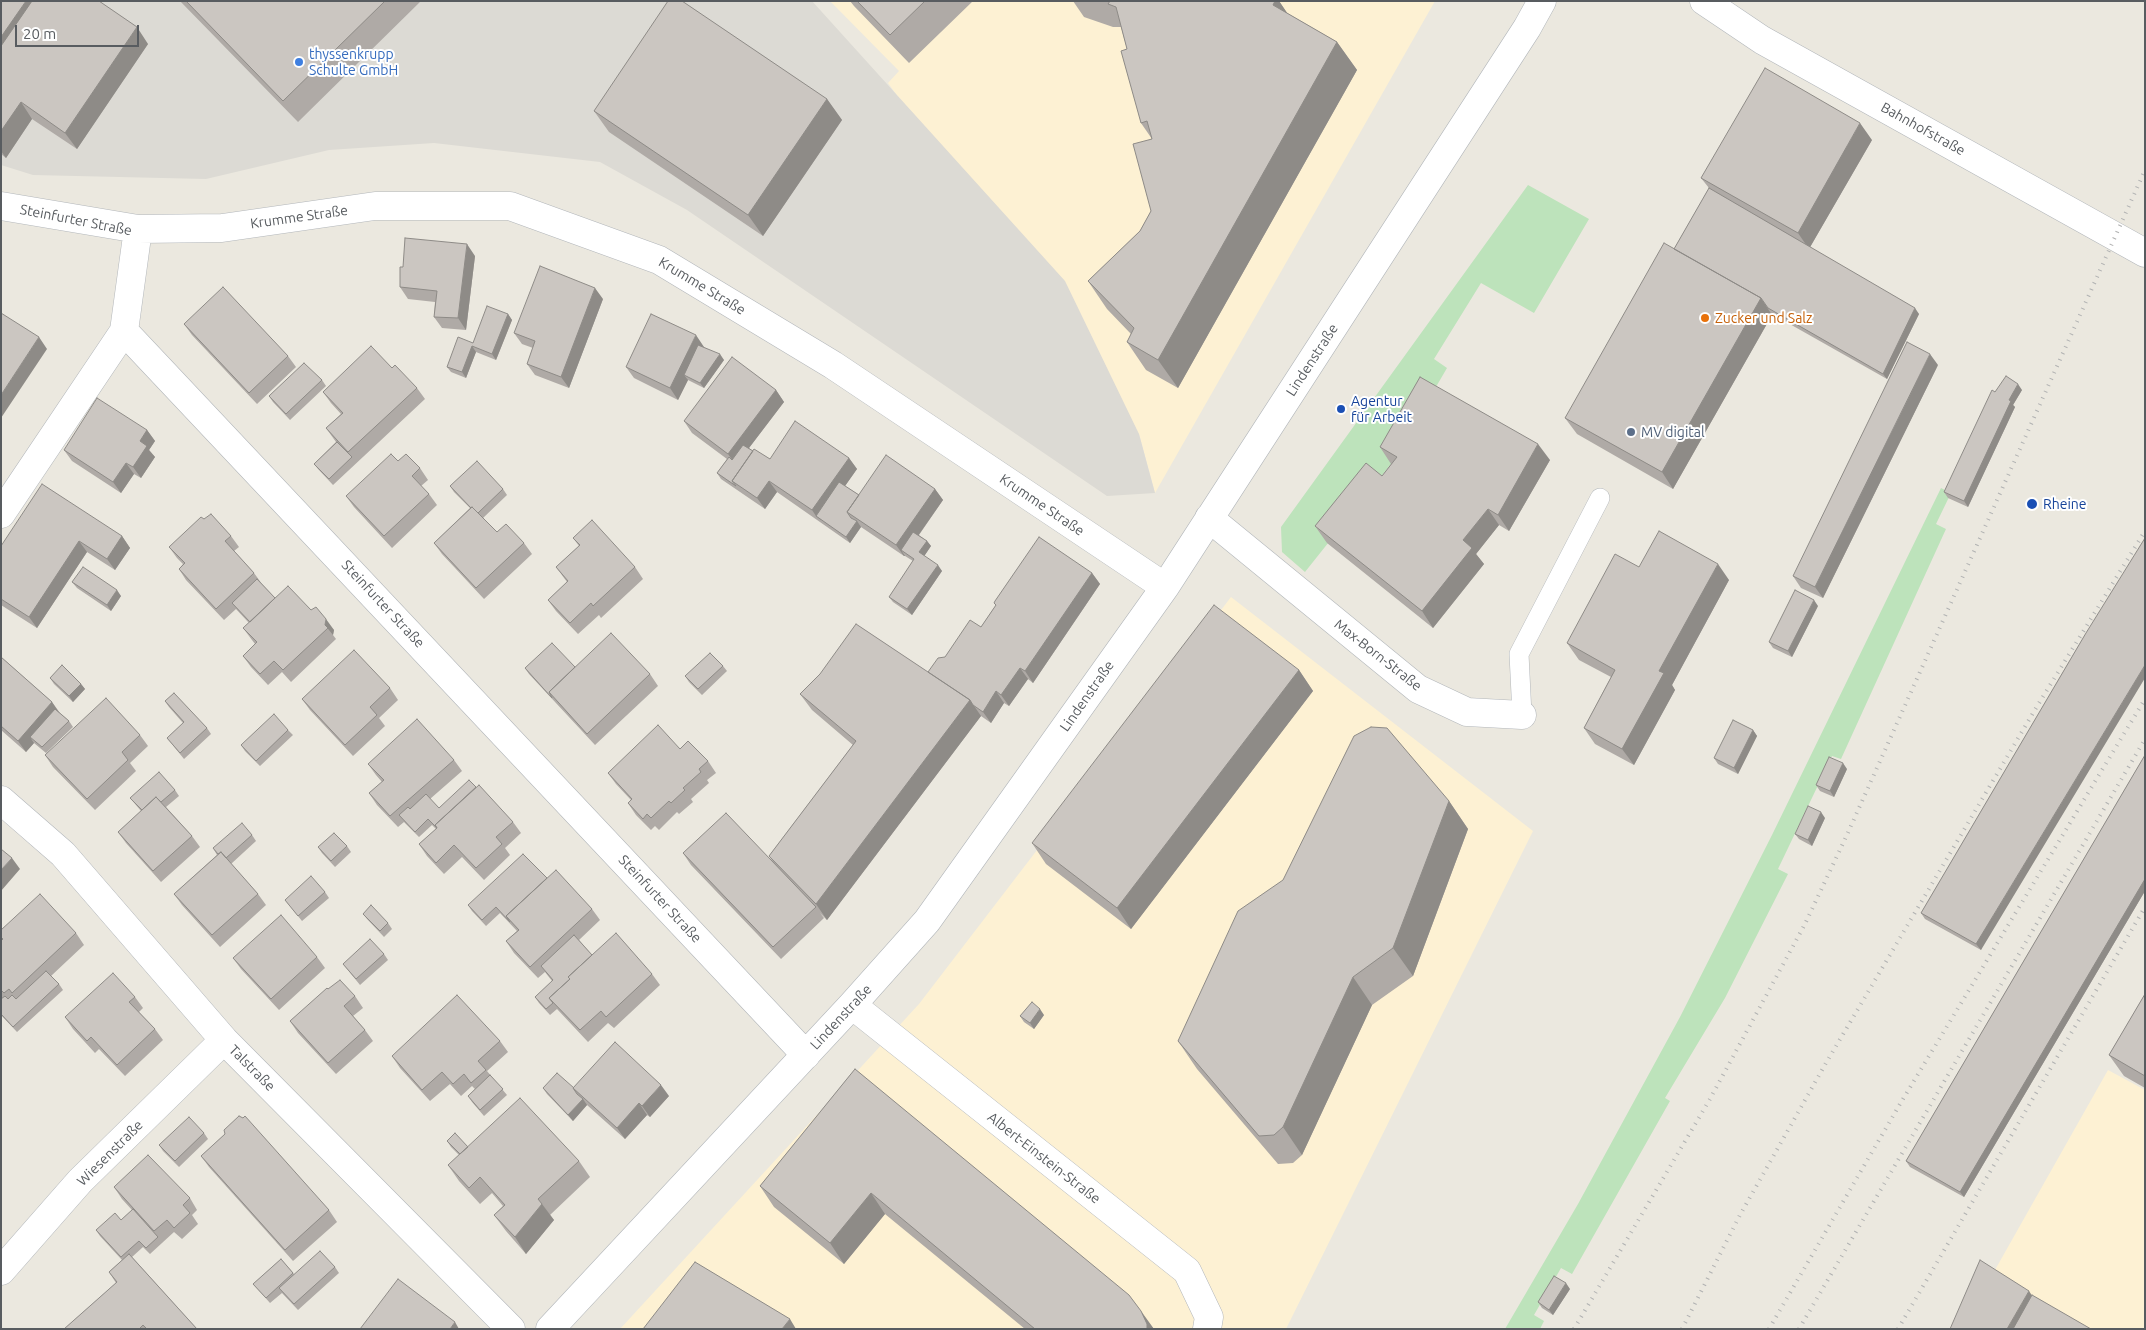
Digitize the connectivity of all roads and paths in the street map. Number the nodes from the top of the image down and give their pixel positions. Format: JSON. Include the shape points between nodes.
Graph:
{"nodes":[{"id":1,"x":1542,"y":1,"type":"edge"},
{"id":2,"x":1704,"y":1,"type":"edge"},
{"id":3,"x":1,"y":206,"type":"edge"},
{"id":4,"x":138,"y":229,"type":"junction"},
{"id":5,"x":2145,"y":253,"type":"edge"},
{"id":6,"x":124,"y":331,"type":"junction"},
{"id":7,"x":1600,"y":498,"type":"dead end"},
{"id":8,"x":1,"y":514,"type":"edge"},
{"id":9,"x":1209,"y":518,"type":"junction"},
{"id":10,"x":1164,"y":587,"type":"junction"},
{"id":11,"x":1522,"y":716,"type":"joint"},
{"id":12,"x":1,"y":800,"type":"edge"},
{"id":13,"x":852,"y":1006,"type":"junction"},
{"id":14,"x":224,"y":1040,"type":"junction"},
{"id":15,"x":806,"y":1055,"type":"junction"},
{"id":16,"x":1,"y":1271,"type":"edge"},
{"id":17,"x":510,"y":1329,"type":"edge"},
{"id":18,"x":550,"y":1329,"type":"edge"},
{"id":19,"x":1207,"y":1329,"type":"edge"}],
"edges":[{"from":1,"to":9,"type":"street","name":"Lindenstraße"},
{"from":2,"to":5,"type":"street","name":"Bahnhofstraße","via":[[1762,40]]},
{"from":3,"to":4,"type":"street","name":"Steinfurter Straße"},
{"from":4,"to":6,"type":"street","name":"Steinfurter Straße"},
{"from":4,"to":10,"type":"street","name":"Krumme Straße","via":[[222,228],[375,206],[510,206],[660,260],[833,365]]},
{"from":6,"to":8,"type":"street"},
{"from":6,"to":15,"type":"street","name":"Steinfurter Straße"},
{"from":7,"to":11,"type":"lane","name":"Max-Born-Straße","via":[[1519,654]]},
{"from":9,"to":10,"type":"street","name":"Lindenstraße"},
{"from":9,"to":11,"type":"street","name":"Max-Born-Straße","via":[[1418,689],[1467,712]]},
{"from":10,"to":13,"type":"street","name":"Lindenstraße","via":[[927,921]]},
{"from":12,"to":14,"type":"street","name":"Talstraße","via":[[63,854]]},
{"from":13,"to":15,"type":"street","name":"Lindenstraße"},
{"from":13,"to":19,"type":"street","name":"Albert-Einstein-Straße","via":[[1187,1271],[1209,1317]]},
{"from":14,"to":16,"type":"street","name":"Wiesenstraße","via":[[80,1181]]},
{"from":14,"to":17,"type":"street","name":"Talstraße"},
{"from":15,"to":18,"type":"street","name":"Lindenstraße"}]}
